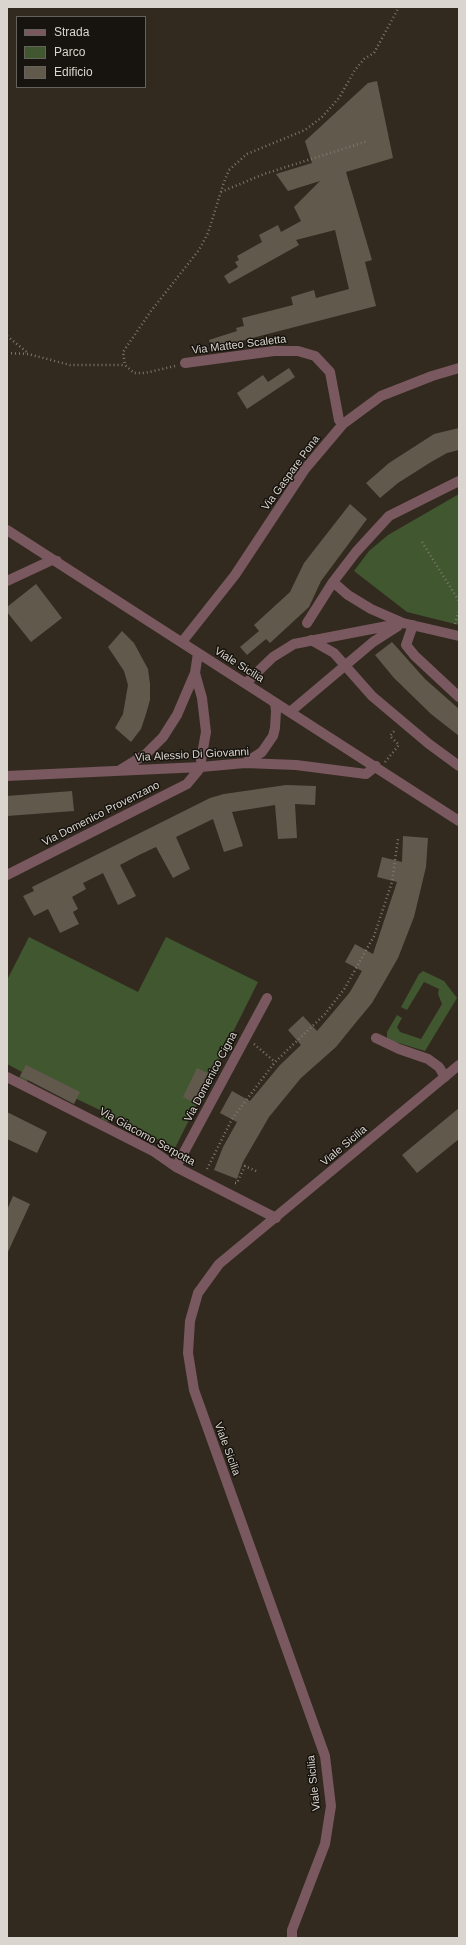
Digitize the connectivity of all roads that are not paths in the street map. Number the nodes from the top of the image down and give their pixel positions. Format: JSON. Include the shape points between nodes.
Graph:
{"nodes":[{"id":1,"x":185,"y":363,"type":"road end"},
{"id":2,"x":459,"y":368,"type":"edge"},
{"id":3,"x":343,"y":424,"type":"junction"},
{"id":4,"x":459,"y":481,"type":"edge"},
{"id":5,"x":7,"y":530,"type":"edge"},
{"id":6,"x":58,"y":561,"type":"junction"},
{"id":7,"x":7,"y":581,"type":"edge"},
{"id":8,"x":333,"y":582,"type":"junction"},
{"id":9,"x":307,"y":623,"type":"dead end"},
{"id":10,"x":408,"y":624,"type":"junction"},
{"id":11,"x":459,"y":636,"type":"edge"},
{"id":12,"x":311,"y":640,"type":"junction"},
{"id":13,"x":182,"y":642,"type":"junction"},
{"id":14,"x":198,"y":653,"type":"junction"},
{"id":15,"x":346,"y":665,"type":"junction"},
{"id":16,"x":195,"y":673,"type":"junction"},
{"id":17,"x":246,"y":683,"type":"junction"},
{"id":18,"x":459,"y":697,"type":"edge"},
{"id":19,"x":269,"y":698,"type":"junction"},
{"id":20,"x":290,"y":712,"type":"junction"},
{"id":21,"x":245,"y":763,"type":"junction"},
{"id":22,"x":201,"y":764,"type":"junction"},
{"id":23,"x":459,"y":766,"type":"edge"},
{"id":24,"x":378,"y":767,"type":"junction"},
{"id":25,"x":120,"y":770,"type":"junction"},
{"id":26,"x":7,"y":776,"type":"edge"},
{"id":27,"x":459,"y":821,"type":"edge"},
{"id":28,"x":7,"y":875,"type":"edge"},
{"id":29,"x":267,"y":998,"type":"dead end"},
{"id":30,"x":376,"y":1038,"type":"dead end"},
{"id":31,"x":459,"y":1065,"type":"edge"},
{"id":32,"x":7,"y":1077,"type":"edge"},
{"id":33,"x":446,"y":1077,"type":"junction"},
{"id":34,"x":176,"y":1167,"type":"junction"},
{"id":35,"x":276,"y":1218,"type":"junction"},
{"id":36,"x":292,"y":1938,"type":"edge"}],
"edges":[{"from":1,"to":3,"type":"street","name":"Via Matteo Scaletta","via":[[274,351],[298,351],[315,356],[330,372],[339,420]]},
{"from":2,"to":3,"type":"street","name":"Via Gaspare Pona","via":[[381,396]]},
{"from":3,"to":13,"type":"street","name":"Via Gaspare Pona","via":[[305,469],[235,575]]},
{"from":4,"to":8,"type":"street","via":[[389,516]]},
{"from":5,"to":6,"type":"street","name":"Viale Sicilia"},
{"from":6,"to":7,"type":"street","via":[[52,560]]},
{"from":6,"to":13,"type":"street","name":"Viale Sicilia"},
{"from":8,"to":9,"type":"street"},
{"from":8,"to":10,"type":"street","via":[[371,609]]},
{"from":10,"to":11,"type":"street"},
{"from":10,"to":12,"type":"street"},
{"from":10,"to":15,"type":"street","via":[[372,642]]},
{"from":10,"to":18,"type":"street","via":[[406,645]]},
{"from":12,"to":15,"type":"street","via":[[334,653]]},
{"from":12,"to":17,"type":"street","via":[[294,644],[273,657]]},
{"from":13,"to":14,"type":"street","name":"Viale Sicilia"},
{"from":14,"to":16,"type":"street"},
{"from":14,"to":17,"type":"street","name":"Viale Sicilia"},
{"from":15,"to":20,"type":"street"},
{"from":15,"to":23,"type":"street","via":[[372,696]]},
{"from":16,"to":22,"type":"street","via":[[202,698],[206,732]]},
{"from":16,"to":25,"type":"street","via":[[177,715],[163,737],[146,754]]},
{"from":17,"to":19,"type":"street","name":"Viale Sicilia"},
{"from":19,"to":20,"type":"street","name":"Viale Sicilia"},
{"from":19,"to":21,"type":"street","via":[[275,703],[276,711],[273,736],[262,752]]},
{"from":20,"to":24,"type":"street","name":"Viale Sicilia"},
{"from":21,"to":22,"type":"street","name":"Via Alessio Di Giovanni"},
{"from":21,"to":24,"type":"street","name":"Via Alessio Di Giovanni","via":[[366,774]]},
{"from":22,"to":25,"type":"street","name":"Via Alessio Di Giovanni"},
{"from":22,"to":28,"type":"street","name":"Via Domenico Provenzano","via":[[187,784]]},
{"from":24,"to":27,"type":"street","name":"Viale Sicilia"},
{"from":25,"to":26,"type":"street","name":"Via Alessio Di Giovanni"},
{"from":29,"to":34,"type":"street","name":"Via Domenico Cigna"},
{"from":30,"to":33,"type":"street","via":[[428,1059],[439,1067]]},
{"from":31,"to":33,"type":"street","name":"Viale Sicilia"},
{"from":32,"to":34,"type":"street","name":"Via Giacomo Serpotta","via":[[153,1151]]},
{"from":33,"to":35,"type":"street","name":"Viale Sicilia"},
{"from":34,"to":35,"type":"street","name":"Via Giacomo Serpotta"},
{"from":35,"to":36,"type":"street","name":"Viale Sicilia","via":[[220,1264],[198,1293],[190,1321],[188,1353],[194,1390],[209,1435],[325,1756],[331,1806],[325,1844],[292,1930]]}]}
